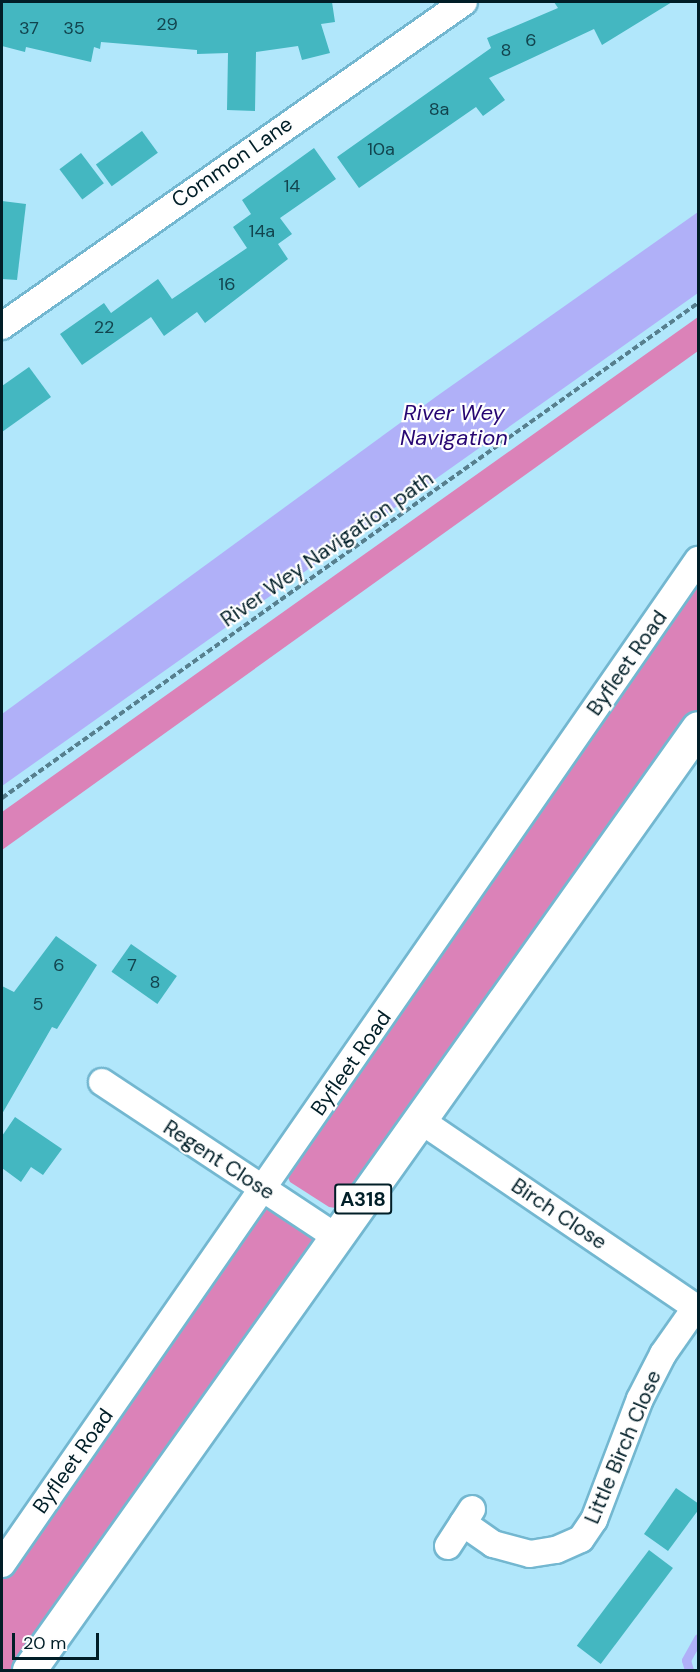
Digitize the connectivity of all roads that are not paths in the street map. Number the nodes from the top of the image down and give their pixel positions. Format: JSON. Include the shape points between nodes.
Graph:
{"nodes":[{"id":1,"x":464,"y":2,"type":"edge"},
{"id":2,"x":2,"y":326,"type":"edge"},
{"id":3,"x":699,"y":560,"type":"edge"},
{"id":4,"x":699,"y":728,"type":"edge"},
{"id":5,"x":102,"y":1082,"type":"dead end"},
{"id":6,"x":420,"y":1120,"type":"junction"},
{"id":7,"x":264,"y":1189,"type":"junction"},
{"id":8,"x":336,"y":1237,"type":"junction"},
{"id":9,"x":697,"y":1308,"type":"edge"},
{"id":10,"x":448,"y":1546,"type":"dead end"},
{"id":11,"x":2,"y":1564,"type":"edge"},
{"id":12,"x":29,"y":1671,"type":"edge"}],
"edges":[{"from":1,"to":2,"type":"street","name":"Common Lane"},
{"from":3,"to":7,"type":"street","name":"Byfleet Road"},
{"from":4,"to":6,"type":"main road","number":"A318"},
{"from":5,"to":7,"type":"street","name":"Regent Close"},
{"from":6,"to":8,"type":"main road","number":"A318"},
{"from":6,"to":9,"type":"street","name":"Birch Close"},
{"from":7,"to":8,"type":"street","name":"Regent Close"},
{"from":7,"to":11,"type":"street","name":"Byfleet Road"},
{"from":8,"to":12,"type":"main road","number":"A318"},
{"from":9,"to":10,"type":"street","name":"Little Birch Close","via":[[663,1354],[640,1399],[594,1520],[581,1539],[556,1550],[530,1554],[493,1544],[467,1516]]}]}
